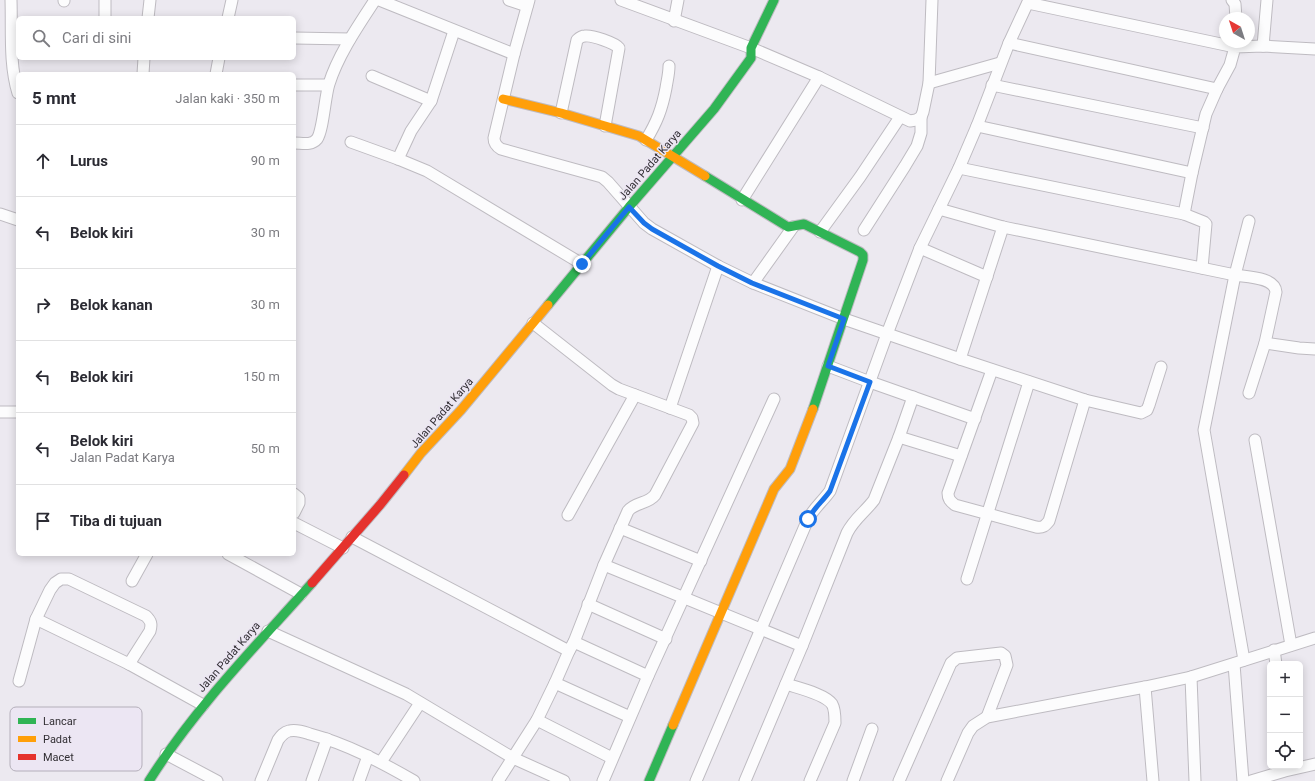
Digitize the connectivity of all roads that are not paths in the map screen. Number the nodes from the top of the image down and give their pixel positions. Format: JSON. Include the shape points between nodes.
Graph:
{"nodes":[{"id":1,"x":11,"y":0,"type":"edge"},
{"id":2,"x":105,"y":0,"type":"edge"},
{"id":3,"x":150,"y":0,"type":"edge"},
{"id":4,"x":232,"y":0,"type":"edge"},
{"id":5,"x":375,"y":0,"type":"edge"},
{"id":6,"x":379,"y":0,"type":"edge"},
{"id":7,"x":509,"y":0,"type":"edge"},
{"id":8,"x":621,"y":0,"type":"edge"},
{"id":9,"x":678,"y":0,"type":"edge"},
{"id":10,"x":774,"y":0,"type":"edge"},
{"id":11,"x":932,"y":0,"type":"edge"},
{"id":12,"x":1232,"y":0,"type":"edge"},
{"id":13,"x":1267,"y":0,"type":"edge"},
{"id":14,"x":1028,"y":1,"type":"edge"},
{"id":15,"x":528,"y":3,"type":"edge"},
{"id":16,"x":1236,"y":12,"type":"edge"},
{"id":17,"x":105,"y":16,"type":"edge"},
{"id":18,"x":148,"y":16,"type":"edge"},
{"id":19,"x":228,"y":16,"type":"edge"},
{"id":20,"x":674,"y":20,"type":"junction"},
{"id":21,"x":454,"y":31,"type":"junction"},
{"id":22,"x":296,"y":38,"type":"edge"},
{"id":23,"x":350,"y":39,"type":"junction"},
{"id":24,"x":1219,"y":42,"type":"edge"},
{"id":25,"x":1009,"y":43,"type":"junction"},
{"id":26,"x":1255,"y":46,"type":"edge"},
{"id":27,"x":1263,"y":46,"type":"junction"},
{"id":28,"x":1234,"y":48,"type":"edge"},
{"id":29,"x":1315,"y":50,"type":"edge"},
{"id":30,"x":751,"y":53,"type":"junction"},
{"id":31,"x":514,"y":54,"type":"junction"},
{"id":32,"x":144,"y":60,"type":"edge"},
{"id":33,"x":219,"y":60,"type":"edge"},
{"id":34,"x":1000,"y":63,"type":"junction"},
{"id":35,"x":669,"y":66,"type":"dead end"},
{"id":36,"x":143,"y":72,"type":"edge"},
{"id":37,"x":216,"y":72,"type":"edge"},
{"id":38,"x":372,"y":76,"type":"dead end"},
{"id":39,"x":819,"y":77,"type":"junction"},
{"id":40,"x":929,"y":83,"type":"junction"},
{"id":41,"x":296,"y":85,"type":"edge"},
{"id":42,"x":328,"y":85,"type":"junction"},
{"id":43,"x":992,"y":85,"type":"junction"},
{"id":44,"x":16,"y":86,"type":"edge"},
{"id":45,"x":1217,"y":89,"type":"junction"},
{"id":46,"x":503,"y":99,"type":"junction"},
{"id":47,"x":432,"y":100,"type":"junction"},
{"id":48,"x":561,"y":113,"type":"junction"},
{"id":49,"x":900,"y":117,"type":"junction"},
{"id":50,"x":921,"y":117,"type":"junction"},
{"id":51,"x":605,"y":126,"type":"junction"},
{"id":52,"x":977,"y":126,"type":"junction"},
{"id":53,"x":1203,"y":128,"type":"junction"},
{"id":54,"x":646,"y":140,"type":"junction"},
{"id":55,"x":351,"y":142,"type":"dead end"},
{"id":56,"x":296,"y":143,"type":"edge"},
{"id":57,"x":674,"y":157,"type":"junction"},
{"id":58,"x":398,"y":158,"type":"junction"},
{"id":59,"x":959,"y":168,"type":"junction"},
{"id":60,"x":1192,"y":173,"type":"junction"},
{"id":61,"x":742,"y":200,"type":"junction"},
{"id":62,"x":629,"y":207,"type":"junction"},
{"id":63,"x":938,"y":209,"type":"junction"},
{"id":64,"x":0,"y":214,"type":"edge"},
{"id":65,"x":1184,"y":214,"type":"junction"},
{"id":66,"x":16,"y":219,"type":"edge"},
{"id":67,"x":1249,"y":222,"type":"dead end"},
{"id":68,"x":793,"y":227,"type":"junction"},
{"id":69,"x":1003,"y":227,"type":"junction"},
{"id":70,"x":864,"y":230,"type":"dead end"},
{"id":71,"x":820,"y":232,"type":"junction"},
{"id":72,"x":920,"y":248,"type":"junction"},
{"id":73,"x":582,"y":264,"type":"junction"},
{"id":74,"x":718,"y":266,"type":"junction"},
{"id":75,"x":1202,"y":268,"type":"junction"},
{"id":76,"x":1235,"y":275,"type":"junction"},
{"id":77,"x":987,"y":277,"type":"junction"},
{"id":78,"x":752,"y":283,"type":"junction"},
{"id":79,"x":844,"y":319,"type":"junction"},
{"id":80,"x":533,"y":323,"type":"junction"},
{"id":81,"x":887,"y":334,"type":"junction"},
{"id":82,"x":1265,"y":343,"type":"junction"},
{"id":83,"x":1315,"y":349,"type":"edge"},
{"id":84,"x":960,"y":359,"type":"junction"},
{"id":85,"x":828,"y":366,"type":"junction"},
{"id":86,"x":1161,"y":367,"type":"dead end"},
{"id":87,"x":992,"y":370,"type":"junction"},
{"id":88,"x":870,"y":382,"type":"junction"},
{"id":89,"x":1029,"y":382,"type":"junction"},
{"id":90,"x":1249,"y":393,"type":"dead end"},
{"id":91,"x":635,"y":395,"type":"junction"},
{"id":92,"x":913,"y":397,"type":"junction"},
{"id":93,"x":774,"y":399,"type":"dead end"},
{"id":94,"x":1085,"y":400,"type":"junction"},
{"id":95,"x":670,"y":408,"type":"junction"},
{"id":96,"x":0,"y":412,"type":"edge"},
{"id":97,"x":16,"y":412,"type":"edge"},
{"id":98,"x":975,"y":419,"type":"junction"},
{"id":99,"x":899,"y":437,"type":"junction"},
{"id":100,"x":1255,"y":440,"type":"dead end"},
{"id":101,"x":961,"y":456,"type":"junction"},
{"id":102,"x":296,"y":496,"type":"edge"},
{"id":103,"x":296,"y":508,"type":"edge"},
{"id":104,"x":988,"y":513,"type":"junction"},
{"id":105,"x":568,"y":515,"type":"dead end"},
{"id":106,"x":296,"y":524,"type":"edge"},
{"id":107,"x":620,"y":528,"type":"junction"},
{"id":108,"x":352,"y":537,"type":"junction"},
{"id":109,"x":342,"y":548,"type":"junction"},
{"id":110,"x":146,"y":556,"type":"edge"},
{"id":111,"x":232,"y":556,"type":"edge"},
{"id":112,"x":701,"y":561,"type":"junction"},
{"id":113,"x":604,"y":565,"type":"junction"},
{"id":114,"x":967,"y":579,"type":"dead end"},
{"id":115,"x":132,"y":580,"type":"dead end"},
{"id":116,"x":301,"y":594,"type":"junction"},
{"id":117,"x":684,"y":598,"type":"junction"},
{"id":118,"x":588,"y":604,"type":"junction"},
{"id":119,"x":720,"y":612,"type":"junction"},
{"id":120,"x":36,"y":619,"type":"junction"},
{"id":121,"x":761,"y":629,"type":"junction"},
{"id":122,"x":268,"y":630,"type":"junction"},
{"id":123,"x":1315,"y":638,"type":"edge"},
{"id":124,"x":666,"y":639,"type":"junction"},
{"id":125,"x":1291,"y":645,"type":"junction"},
{"id":126,"x":802,"y":646,"type":"junction"},
{"id":127,"x":571,"y":647,"type":"junction"},
{"id":128,"x":1274,"y":650,"type":"junction"},
{"id":129,"x":1276,"y":661,"type":"edge"},
{"id":130,"x":1239,"y":662,"type":"junction"},
{"id":131,"x":130,"y":664,"type":"junction"},
{"id":132,"x":648,"y":676,"type":"junction"},
{"id":133,"x":1191,"y":677,"type":"junction"},
{"id":134,"x":19,"y":681,"type":"dead end"},
{"id":135,"x":555,"y":683,"type":"junction"},
{"id":136,"x":786,"y":684,"type":"junction"},
{"id":137,"x":1145,"y":688,"type":"junction"},
{"id":138,"x":420,"y":703,"type":"junction"},
{"id":139,"x":203,"y":705,"type":"junction"},
{"id":140,"x":630,"y":717,"type":"junction"},
{"id":141,"x":987,"y":718,"type":"junction"},
{"id":142,"x":537,"y":720,"type":"junction"},
{"id":143,"x":872,"y":729,"type":"dead end"},
{"id":144,"x":327,"y":739,"type":"junction"},
{"id":145,"x":166,"y":754,"type":"junction"},
{"id":146,"x":368,"y":756,"type":"junction"},
{"id":147,"x":513,"y":758,"type":"junction"},
{"id":148,"x":612,"y":758,"type":"junction"},
{"id":149,"x":381,"y":762,"type":"junction"},
{"id":150,"x":1315,"y":764,"type":"edge"},
{"id":151,"x":1303,"y":766,"type":"edge"},
{"id":152,"x":1282,"y":769,"type":"edge"},
{"id":153,"x":149,"y":781,"type":"edge"},
{"id":154,"x":216,"y":781,"type":"edge"},
{"id":155,"x":261,"y":781,"type":"edge"},
{"id":156,"x":312,"y":781,"type":"edge"},
{"id":157,"x":359,"y":781,"type":"edge"},
{"id":158,"x":414,"y":781,"type":"edge"},
{"id":159,"x":498,"y":781,"type":"edge"},
{"id":160,"x":564,"y":781,"type":"edge"},
{"id":161,"x":602,"y":781,"type":"edge"},
{"id":162,"x":649,"y":781,"type":"edge"},
{"id":163,"x":696,"y":781,"type":"edge"},
{"id":164,"x":745,"y":781,"type":"edge"},
{"id":165,"x":810,"y":781,"type":"edge"},
{"id":166,"x":854,"y":781,"type":"edge"},
{"id":167,"x":899,"y":781,"type":"edge"},
{"id":168,"x":947,"y":781,"type":"edge"},
{"id":169,"x":1153,"y":781,"type":"edge"},
{"id":170,"x":1196,"y":781,"type":"edge"},
{"id":171,"x":1243,"y":781,"type":"edge"},
{"id":172,"x":1251,"y":781,"type":"edge"}],
"edges":[{"from":1,"to":44,"type":"street","via":[[12,55]]},
{"from":2,"to":17,"type":"street"},
{"from":3,"to":18,"type":"street"},
{"from":4,"to":19,"type":"street"},
{"from":5,"to":23,"type":"street"},
{"from":6,"to":21,"type":"street"},
{"from":7,"to":15,"type":"street"},
{"from":8,"to":20,"type":"street"},
{"from":9,"to":20,"type":"street"},
{"from":10,"to":30,"type":"street","name":"Jalan Padat Karya"},
{"from":11,"to":40,"type":"street"},
{"from":12,"to":16,"type":"street"},
{"from":13,"to":27,"type":"street"},
{"from":14,"to":24,"type":"street"},
{"from":14,"to":25,"type":"street"},
{"from":15,"to":31,"type":"street"},
{"from":20,"to":30,"type":"street"},
{"from":21,"to":31,"type":"street"},
{"from":21,"to":47,"type":"street"},
{"from":22,"to":23,"type":"street"},
{"from":23,"to":42,"type":"street"},
{"from":25,"to":34,"type":"street"},
{"from":25,"to":45,"type":"street"},
{"from":26,"to":27,"type":"street"},
{"from":27,"to":29,"type":"street"},
{"from":28,"to":45,"type":"street","via":[[1230,65]]},
{"from":30,"to":39,"type":"street"},
{"from":30,"to":57,"type":"street","name":"Jalan Padat Karya","via":[[714,109]]},
{"from":31,"to":46,"type":"street"},
{"from":32,"to":36,"type":"street"},
{"from":33,"to":37,"type":"street"},
{"from":34,"to":40,"type":"street"},
{"from":34,"to":43,"type":"street"},
{"from":35,"to":54,"type":"street","via":[[658,120]]},
{"from":38,"to":47,"type":"street"},
{"from":39,"to":49,"type":"street"},
{"from":39,"to":61,"type":"street"},
{"from":40,"to":50,"type":"street"},
{"from":41,"to":42,"type":"street"},
{"from":42,"to":56,"type":"street","via":[[319,136],[312,143]]},
{"from":43,"to":52,"type":"street"},
{"from":43,"to":53,"type":"street"},
{"from":45,"to":53,"type":"street"},
{"from":46,"to":48,"type":"street"},
{"from":46,"to":62,"type":"street","via":[[494,138],[494,143],[500,149],[602,177]]},
{"from":47,"to":58,"type":"street","via":[[411,131]]},
{"from":48,"to":51,"type":"street"},
{"from":48,"to":51,"type":"street","via":[[577,40],[592,36],[619,48]]},
{"from":49,"to":50,"type":"street","via":[[910,121]]},
{"from":49,"to":71,"type":"street"},
{"from":50,"to":70,"type":"street","via":[[921,133],[917,146]]},
{"from":51,"to":54,"type":"street"},
{"from":52,"to":59,"type":"street"},
{"from":52,"to":60,"type":"street"},
{"from":53,"to":60,"type":"street"},
{"from":54,"to":57,"type":"street"},
{"from":55,"to":58,"type":"street"},
{"from":57,"to":61,"type":"street"},
{"from":57,"to":62,"type":"street","name":"Jalan Padat Karya"},
{"from":58,"to":73,"type":"street","via":[[427,171]]},
{"from":59,"to":63,"type":"street"},
{"from":59,"to":65,"type":"street"},
{"from":60,"to":65,"type":"street"},
{"from":61,"to":68,"type":"street","via":[[788,227]]},
{"from":62,"to":73,"type":"street","name":"Jalan Padat Karya"},
{"from":62,"to":74,"type":"street","via":[[652,229]]},
{"from":63,"to":69,"type":"street"},
{"from":63,"to":72,"type":"street"},
{"from":64,"to":66,"type":"street"},
{"from":65,"to":75,"type":"street","via":[[1206,224]]},
{"from":67,"to":76,"type":"street"},
{"from":68,"to":71,"type":"street","via":[[804,224]]},
{"from":68,"to":78,"type":"street"},
{"from":69,"to":75,"type":"street"},
{"from":69,"to":77,"type":"street"},
{"from":71,"to":79,"type":"street","via":[[863,255]]},
{"from":72,"to":77,"type":"street"},
{"from":72,"to":81,"type":"street"},
{"from":73,"to":80,"type":"street","name":"Jalan Padat Karya"},
{"from":74,"to":78,"type":"street"},
{"from":74,"to":95,"type":"street"},
{"from":75,"to":76,"type":"street"},
{"from":76,"to":82,"type":"street","via":[[1267,280],[1276,287]]},
{"from":76,"to":130,"type":"street","via":[[1204,430]]},
{"from":77,"to":84,"type":"street"},
{"from":78,"to":79,"type":"street"},
{"from":79,"to":81,"type":"street"},
{"from":79,"to":85,"type":"street"},
{"from":80,"to":91,"type":"street","via":[[604,379],[619,389]]},
{"from":80,"to":108,"type":"street","name":"Jalan Padat Karya"},
{"from":81,"to":84,"type":"street"},
{"from":81,"to":88,"type":"street"},
{"from":82,"to":83,"type":"street"},
{"from":82,"to":90,"type":"street"},
{"from":84,"to":87,"type":"street"},
{"from":85,"to":88,"type":"street"},
{"from":85,"to":119,"type":"street","via":[[794,460],[774,489]]},
{"from":86,"to":94,"type":"street","via":[[1150,405],[1142,413]]},
{"from":87,"to":89,"type":"street"},
{"from":87,"to":98,"type":"street"},
{"from":88,"to":92,"type":"street"},
{"from":88,"to":121,"type":"street","via":[[830,491],[808,519]]},
{"from":89,"to":94,"type":"street"},
{"from":89,"to":104,"type":"street"},
{"from":91,"to":95,"type":"street"},
{"from":91,"to":105,"type":"street"},
{"from":92,"to":98,"type":"street"},
{"from":92,"to":99,"type":"street"},
{"from":93,"to":112,"type":"street"},
{"from":94,"to":104,"type":"street","via":[[1046,525],[1036,527]]},
{"from":95,"to":107,"type":"street","via":[[689,415],[693,423],[655,495],[652,499],[631,508]]},
{"from":96,"to":97,"type":"street"},
{"from":98,"to":101,"type":"street"},
{"from":99,"to":101,"type":"street"},
{"from":99,"to":126,"type":"street","via":[[874,500],[847,532]]},
{"from":100,"to":125,"type":"street"},
{"from":101,"to":104,"type":"street","via":[[948,498],[955,505]]},
{"from":102,"to":103,"type":"street","via":[[299,500]]},
{"from":104,"to":114,"type":"street"},
{"from":106,"to":109,"type":"street"},
{"from":107,"to":112,"type":"street"},
{"from":107,"to":113,"type":"street"},
{"from":108,"to":109,"type":"street","name":"Jalan Padat Karya"},
{"from":108,"to":127,"type":"street"},
{"from":109,"to":116,"type":"street","name":"Jalan Padat Karya"},
{"from":110,"to":115,"type":"street"},
{"from":111,"to":116,"type":"street"},
{"from":112,"to":117,"type":"street"},
{"from":113,"to":117,"type":"street"},
{"from":113,"to":118,"type":"street"},
{"from":116,"to":122,"type":"street","name":"Jalan Padat Karya"},
{"from":117,"to":119,"type":"street"},
{"from":117,"to":124,"type":"street"},
{"from":118,"to":124,"type":"street"},
{"from":118,"to":127,"type":"street"},
{"from":119,"to":121,"type":"street"},
{"from":119,"to":162,"type":"street"},
{"from":120,"to":131,"type":"street"},
{"from":120,"to":131,"type":"street","via":[[55,583],[69,579],[150,620],[150,631]]},
{"from":120,"to":134,"type":"street"},
{"from":121,"to":126,"type":"street"},
{"from":121,"to":163,"type":"street"},
{"from":122,"to":138,"type":"street","via":[[406,694]]},
{"from":122,"to":139,"type":"street","name":"Jalan Padat Karya"},
{"from":123,"to":125,"type":"street"},
{"from":124,"to":132,"type":"street"},
{"from":125,"to":128,"type":"street"},
{"from":126,"to":136,"type":"street"},
{"from":127,"to":132,"type":"street"},
{"from":127,"to":135,"type":"street"},
{"from":128,"to":129,"type":"street"},
{"from":128,"to":130,"type":"street"},
{"from":130,"to":133,"type":"street"},
{"from":130,"to":171,"type":"street"},
{"from":131,"to":139,"type":"street"},
{"from":132,"to":140,"type":"street"},
{"from":133,"to":137,"type":"street"},
{"from":133,"to":170,"type":"street"},
{"from":135,"to":140,"type":"street"},
{"from":135,"to":142,"type":"street"},
{"from":136,"to":164,"type":"street"},
{"from":136,"to":165,"type":"street","via":[[826,698],[832,704],[835,714],[835,722]]},
{"from":137,"to":141,"type":"street"},
{"from":137,"to":169,"type":"street"},
{"from":138,"to":147,"type":"street"},
{"from":138,"to":149,"type":"street"},
{"from":139,"to":145,"type":"street","name":"Jalan Padat Karya"},
{"from":140,"to":148,"type":"street"},
{"from":141,"to":167,"type":"street","via":[[1007,665],[1005,656],[1001,653],[957,658],[951,663]]},
{"from":141,"to":168,"type":"street","via":[[973,726]]},
{"from":142,"to":147,"type":"street"},
{"from":142,"to":148,"type":"street"},
{"from":143,"to":166,"type":"street"},
{"from":144,"to":146,"type":"street"},
{"from":144,"to":155,"type":"street","via":[[296,730],[281,735]]},
{"from":144,"to":156,"type":"street"},
{"from":145,"to":153,"type":"street","name":"Jalan Padat Karya"},
{"from":145,"to":154,"type":"street"},
{"from":146,"to":149,"type":"street"},
{"from":146,"to":157,"type":"street"},
{"from":147,"to":159,"type":"street"},
{"from":147,"to":160,"type":"street"},
{"from":148,"to":161,"type":"street"},
{"from":149,"to":158,"type":"street"},
{"from":150,"to":151,"type":"street"},
{"from":152,"to":172,"type":"street"}]}
